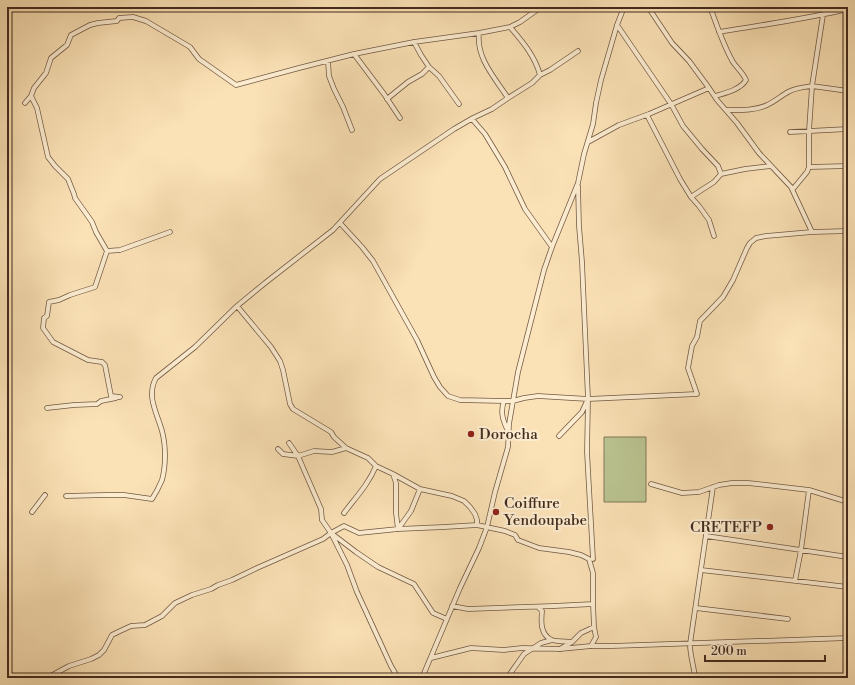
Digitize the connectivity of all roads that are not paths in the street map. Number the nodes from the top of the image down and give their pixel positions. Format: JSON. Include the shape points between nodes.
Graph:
{"nodes":[{"id":1,"x":541,"y":7,"type":"edge"},
{"id":2,"x":624,"y":7,"type":"edge"},
{"id":3,"x":648,"y":7,"type":"edge"},
{"id":4,"x":710,"y":7,"type":"edge"},
{"id":5,"x":848,"y":9,"type":"edge"},
{"id":6,"x":823,"y":15,"type":"junction"},
{"id":7,"x":617,"y":25,"type":"junction"},
{"id":8,"x":510,"y":27,"type":"junction"},
{"id":9,"x":719,"y":32,"type":"junction"},
{"id":10,"x":479,"y":33,"type":"junction"},
{"id":11,"x":414,"y":42,"type":"junction"},
{"id":12,"x":578,"y":51,"type":"dead end"},
{"id":13,"x":354,"y":54,"type":"junction"},
{"id":14,"x":328,"y":61,"type":"junction"},
{"id":15,"x":429,"y":67,"type":"junction"},
{"id":16,"x":540,"y":75,"type":"junction"},
{"id":17,"x":812,"y":86,"type":"junction"},
{"id":18,"x":710,"y":88,"type":"junction"},
{"id":19,"x":848,"y":91,"type":"edge"},
{"id":20,"x":32,"y":96,"type":"junction"},
{"id":21,"x":715,"y":96,"type":"junction"},
{"id":22,"x":508,"y":98,"type":"junction"},
{"id":23,"x":387,"y":99,"type":"junction"},
{"id":24,"x":25,"y":103,"type":"dead end"},
{"id":25,"x":459,"y":104,"type":"dead end"},
{"id":26,"x":672,"y":104,"type":"junction"},
{"id":27,"x":727,"y":110,"type":"junction"},
{"id":28,"x":647,"y":115,"type":"junction"},
{"id":29,"x":400,"y":118,"type":"dead end"},
{"id":30,"x":472,"y":119,"type":"junction"},
{"id":31,"x":848,"y":129,"type":"edge"},
{"id":32,"x":352,"y":130,"type":"dead end"},
{"id":33,"x":809,"y":131,"type":"junction"},
{"id":34,"x":790,"y":132,"type":"dead end"},
{"id":35,"x":588,"y":142,"type":"junction"},
{"id":36,"x":771,"y":166,"type":"junction"},
{"id":37,"x":848,"y":166,"type":"edge"},
{"id":38,"x":809,"y":167,"type":"junction"},
{"id":39,"x":721,"y":174,"type":"junction"},
{"id":40,"x":578,"y":183,"type":"junction"},
{"id":41,"x":793,"y":189,"type":"junction"},
{"id":42,"x":691,"y":197,"type":"junction"},
{"id":43,"x":340,"y":223,"type":"junction"},
{"id":44,"x":848,"y":231,"type":"edge"},
{"id":45,"x":170,"y":232,"type":"dead end"},
{"id":46,"x":812,"y":232,"type":"junction"},
{"id":47,"x":714,"y":236,"type":"dead end"},
{"id":48,"x":552,"y":247,"type":"junction"},
{"id":49,"x":107,"y":251,"type":"junction"},
{"id":50,"x":237,"y":306,"type":"junction"},
{"id":51,"x":588,"y":399,"type":"junction"},
{"id":52,"x":504,"y":401,"type":"junction"},
{"id":53,"x":513,"y":401,"type":"junction"},
{"id":54,"x":47,"y":408,"type":"dead end"},
{"id":55,"x":508,"y":432,"type":"junction"},
{"id":56,"x":559,"y":436,"type":"dead end"},
{"id":57,"x":289,"y":443,"type":"dead end"},
{"id":58,"x":346,"y":448,"type":"junction"},
{"id":59,"x":278,"y":449,"type":"dead end"},
{"id":60,"x":298,"y":456,"type":"junction"},
{"id":61,"x":376,"y":466,"type":"junction"},
{"id":62,"x":393,"y":474,"type":"junction"},
{"id":63,"x":651,"y":484,"type":"dead end"},
{"id":64,"x":713,"y":487,"type":"junction"},
{"id":65,"x":420,"y":489,"type":"junction"},
{"id":66,"x":809,"y":490,"type":"junction"},
{"id":67,"x":45,"y":495,"type":"dead end"},
{"id":68,"x":66,"y":496,"type":"dead end"},
{"id":69,"x":848,"y":502,"type":"edge"},
{"id":70,"x":32,"y":512,"type":"dead end"},
{"id":71,"x":344,"y":513,"type":"dead end"},
{"id":72,"x":477,"y":525,"type":"junction"},
{"id":73,"x":487,"y":527,"type":"junction"},
{"id":74,"x":398,"y":529,"type":"junction"},
{"id":75,"x":331,"y":533,"type":"junction"},
{"id":76,"x":706,"y":536,"type":"junction"},
{"id":77,"x":801,"y":550,"type":"junction"},
{"id":78,"x":848,"y":557,"type":"edge"},
{"id":79,"x":593,"y":559,"type":"dead end"},
{"id":80,"x":701,"y":570,"type":"junction"},
{"id":81,"x":795,"y":581,"type":"junction"},
{"id":82,"x":848,"y":586,"type":"edge"},
{"id":83,"x":592,"y":604,"type":"junction"},
{"id":84,"x":452,"y":606,"type":"junction"},
{"id":85,"x":538,"y":607,"type":"junction"},
{"id":86,"x":696,"y":608,"type":"junction"},
{"id":87,"x":447,"y":619,"type":"junction"},
{"id":88,"x":788,"y":619,"type":"dead end"},
{"id":89,"x":594,"y":627,"type":"junction"},
{"id":90,"x":848,"y":638,"type":"edge"},
{"id":91,"x":552,"y":640,"type":"junction"},
{"id":92,"x":572,"y":642,"type":"junction"},
{"id":93,"x":690,"y":644,"type":"junction"},
{"id":94,"x":591,"y":646,"type":"junction"},
{"id":95,"x":532,"y":649,"type":"junction"},
{"id":96,"x":560,"y":649,"type":"junction"},
{"id":97,"x":431,"y":658,"type":"junction"},
{"id":98,"x":47,"y":678,"type":"edge"},
{"id":99,"x":398,"y":678,"type":"edge"},
{"id":100,"x":422,"y":678,"type":"edge"},
{"id":101,"x":507,"y":678,"type":"edge"},
{"id":102,"x":696,"y":678,"type":"edge"}],
"edges":[{"from":1,"to":8,"type":"street"},
{"from":2,"to":7,"type":"street"},
{"from":3,"to":18,"type":"street","via":[[672,43]]},
{"from":4,"to":9,"type":"street"},
{"from":5,"to":6,"type":"street"},
{"from":6,"to":9,"type":"street"},
{"from":6,"to":17,"type":"street"},
{"from":7,"to":26,"type":"street"},
{"from":7,"to":35,"type":"street"},
{"from":8,"to":10,"type":"street"},
{"from":8,"to":16,"type":"street","via":[[525,44]]},
{"from":9,"to":21,"type":"street","via":[[746,80],[733,90]]},
{"from":10,"to":11,"type":"street"},
{"from":10,"to":22,"type":"street","via":[[478,40],[484,62]]},
{"from":11,"to":13,"type":"street"},
{"from":11,"to":15,"type":"street"},
{"from":12,"to":16,"type":"street"},
{"from":13,"to":14,"type":"street"},
{"from":13,"to":23,"type":"street"},
{"from":14,"to":20,"type":"street","via":[[236,85],[199,59],[190,47],[146,21],[133,17],[119,18],[118,21],[90,25],[71,35],[67,45],[50,58],[46,73],[34,88]]},
{"from":14,"to":32,"type":"street","via":[[329,76]]},
{"from":15,"to":23,"type":"street"},
{"from":15,"to":25,"type":"street","via":[[439,76]]},
{"from":16,"to":22,"type":"street"},
{"from":17,"to":19,"type":"street"},
{"from":17,"to":27,"type":"street","via":[[788,92],[766,106]]},
{"from":17,"to":33,"type":"street"},
{"from":18,"to":21,"type":"street"},
{"from":18,"to":26,"type":"street"},
{"from":20,"to":24,"type":"street"},
{"from":20,"to":49,"type":"street","via":[[48,157],[68,179],[75,198],[92,222]]},
{"from":21,"to":27,"type":"street"},
{"from":22,"to":30,"type":"street"},
{"from":23,"to":29,"type":"street"},
{"from":26,"to":28,"type":"street"},
{"from":26,"to":39,"type":"street","via":[[683,126],[718,166]]},
{"from":27,"to":36,"type":"street","via":[[758,153]]},
{"from":28,"to":35,"type":"street","via":[[619,125]]},
{"from":28,"to":42,"type":"street"},
{"from":30,"to":43,"type":"street","via":[[380,179]]},
{"from":30,"to":48,"type":"street","via":[[485,134],[505,167],[525,210]]},
{"from":31,"to":33,"type":"street"},
{"from":33,"to":34,"type":"street"},
{"from":33,"to":38,"type":"street"},
{"from":35,"to":40,"type":"street"},
{"from":36,"to":39,"type":"street"},
{"from":36,"to":41,"type":"street"},
{"from":37,"to":38,"type":"street"},
{"from":38,"to":41,"type":"street"},
{"from":39,"to":42,"type":"street","via":[[714,182]]},
{"from":40,"to":48,"type":"street"},
{"from":40,"to":51,"type":"street"},
{"from":41,"to":46,"type":"street"},
{"from":42,"to":47,"type":"street","via":[[709,220]]},
{"from":43,"to":50,"type":"street"},
{"from":43,"to":52,"type":"street","via":[[376,265],[434,377],[448,396],[460,400]]},
{"from":44,"to":46,"type":"street"},
{"from":45,"to":49,"type":"street","via":[[120,250]]},
{"from":46,"to":51,"type":"street","via":[[766,236],[756,238],[750,243],[723,297],[700,321],[688,368],[697,394]]},
{"from":48,"to":53,"type":"street","via":[[518,372]]},
{"from":49,"to":54,"type":"street","via":[[95,287],[49,302],[43,328],[53,342],[88,360],[102,362],[105,365],[111,396],[120,398],[97,404]]},
{"from":50,"to":58,"type":"street","via":[[280,361],[293,409],[331,432]]},
{"from":50,"to":68,"type":"street","via":[[152,384],[153,404],[162,432],[165,463],[161,480],[152,499],[124,495]]},
{"from":51,"to":53,"type":"street","via":[[538,396]]},
{"from":51,"to":56,"type":"street","via":[[582,412]]},
{"from":51,"to":79,"type":"street","via":[[587,452]]},
{"from":52,"to":53,"type":"street"},
{"from":52,"to":55,"type":"street","via":[[502,419]]},
{"from":53,"to":55,"type":"street"},
{"from":55,"to":73,"type":"street","via":[[508,447]]},
{"from":57,"to":60,"type":"street"},
{"from":58,"to":60,"type":"street","via":[[332,452],[314,451]]},
{"from":58,"to":61,"type":"street","via":[[368,458]]},
{"from":59,"to":60,"type":"street","via":[[284,454]]},
{"from":60,"to":75,"type":"street","via":[[321,509],[322,520]]},
{"from":61,"to":62,"type":"street"},
{"from":61,"to":71,"type":"street","via":[[367,483]]},
{"from":62,"to":65,"type":"street"},
{"from":62,"to":74,"type":"street","via":[[396,483]]},
{"from":63,"to":64,"type":"street","via":[[682,493],[698,492]]},
{"from":64,"to":66,"type":"street","via":[[748,483]]},
{"from":64,"to":76,"type":"street"},
{"from":65,"to":72,"type":"street","via":[[464,501],[475,514]]},
{"from":65,"to":74,"type":"street","via":[[411,511]]},
{"from":66,"to":69,"type":"street"},
{"from":66,"to":77,"type":"street"},
{"from":67,"to":70,"type":"street"},
{"from":72,"to":73,"type":"street"},
{"from":72,"to":74,"type":"street"},
{"from":73,"to":83,"type":"street","via":[[505,531],[516,536],[518,540],[539,548],[569,552],[589,559],[594,573]]},
{"from":73,"to":84,"type":"street"},
{"from":74,"to":75,"type":"street","via":[[359,532],[344,526]]},
{"from":75,"to":87,"type":"street","via":[[378,567],[414,584],[433,613]]},
{"from":75,"to":98,"type":"street","via":[[232,580],[175,603],[162,616],[145,624],[131,626],[112,635],[99,654]]},
{"from":75,"to":99,"type":"street"},
{"from":76,"to":77,"type":"street"},
{"from":76,"to":80,"type":"street"},
{"from":77,"to":78,"type":"street"},
{"from":77,"to":81,"type":"street"},
{"from":80,"to":81,"type":"street"},
{"from":80,"to":86,"type":"street"},
{"from":81,"to":82,"type":"street"},
{"from":83,"to":85,"type":"street"},
{"from":83,"to":89,"type":"street"},
{"from":84,"to":85,"type":"street","via":[[468,609]]},
{"from":84,"to":87,"type":"street"},
{"from":85,"to":91,"type":"street","via":[[542,611],[541,627],[545,635]]},
{"from":86,"to":88,"type":"street"},
{"from":86,"to":93,"type":"street"},
{"from":87,"to":97,"type":"street"},
{"from":89,"to":92,"type":"street","via":[[581,633]]},
{"from":89,"to":94,"type":"street","via":[[596,638]]},
{"from":90,"to":93,"type":"street"},
{"from":91,"to":92,"type":"street"},
{"from":91,"to":95,"type":"street"},
{"from":92,"to":96,"type":"street"},
{"from":93,"to":94,"type":"street"},
{"from":93,"to":102,"type":"street"},
{"from":94,"to":96,"type":"street"},
{"from":95,"to":96,"type":"street"},
{"from":95,"to":97,"type":"street","via":[[470,648]]},
{"from":95,"to":101,"type":"street","via":[[524,654]]},
{"from":97,"to":100,"type":"street"}]}
